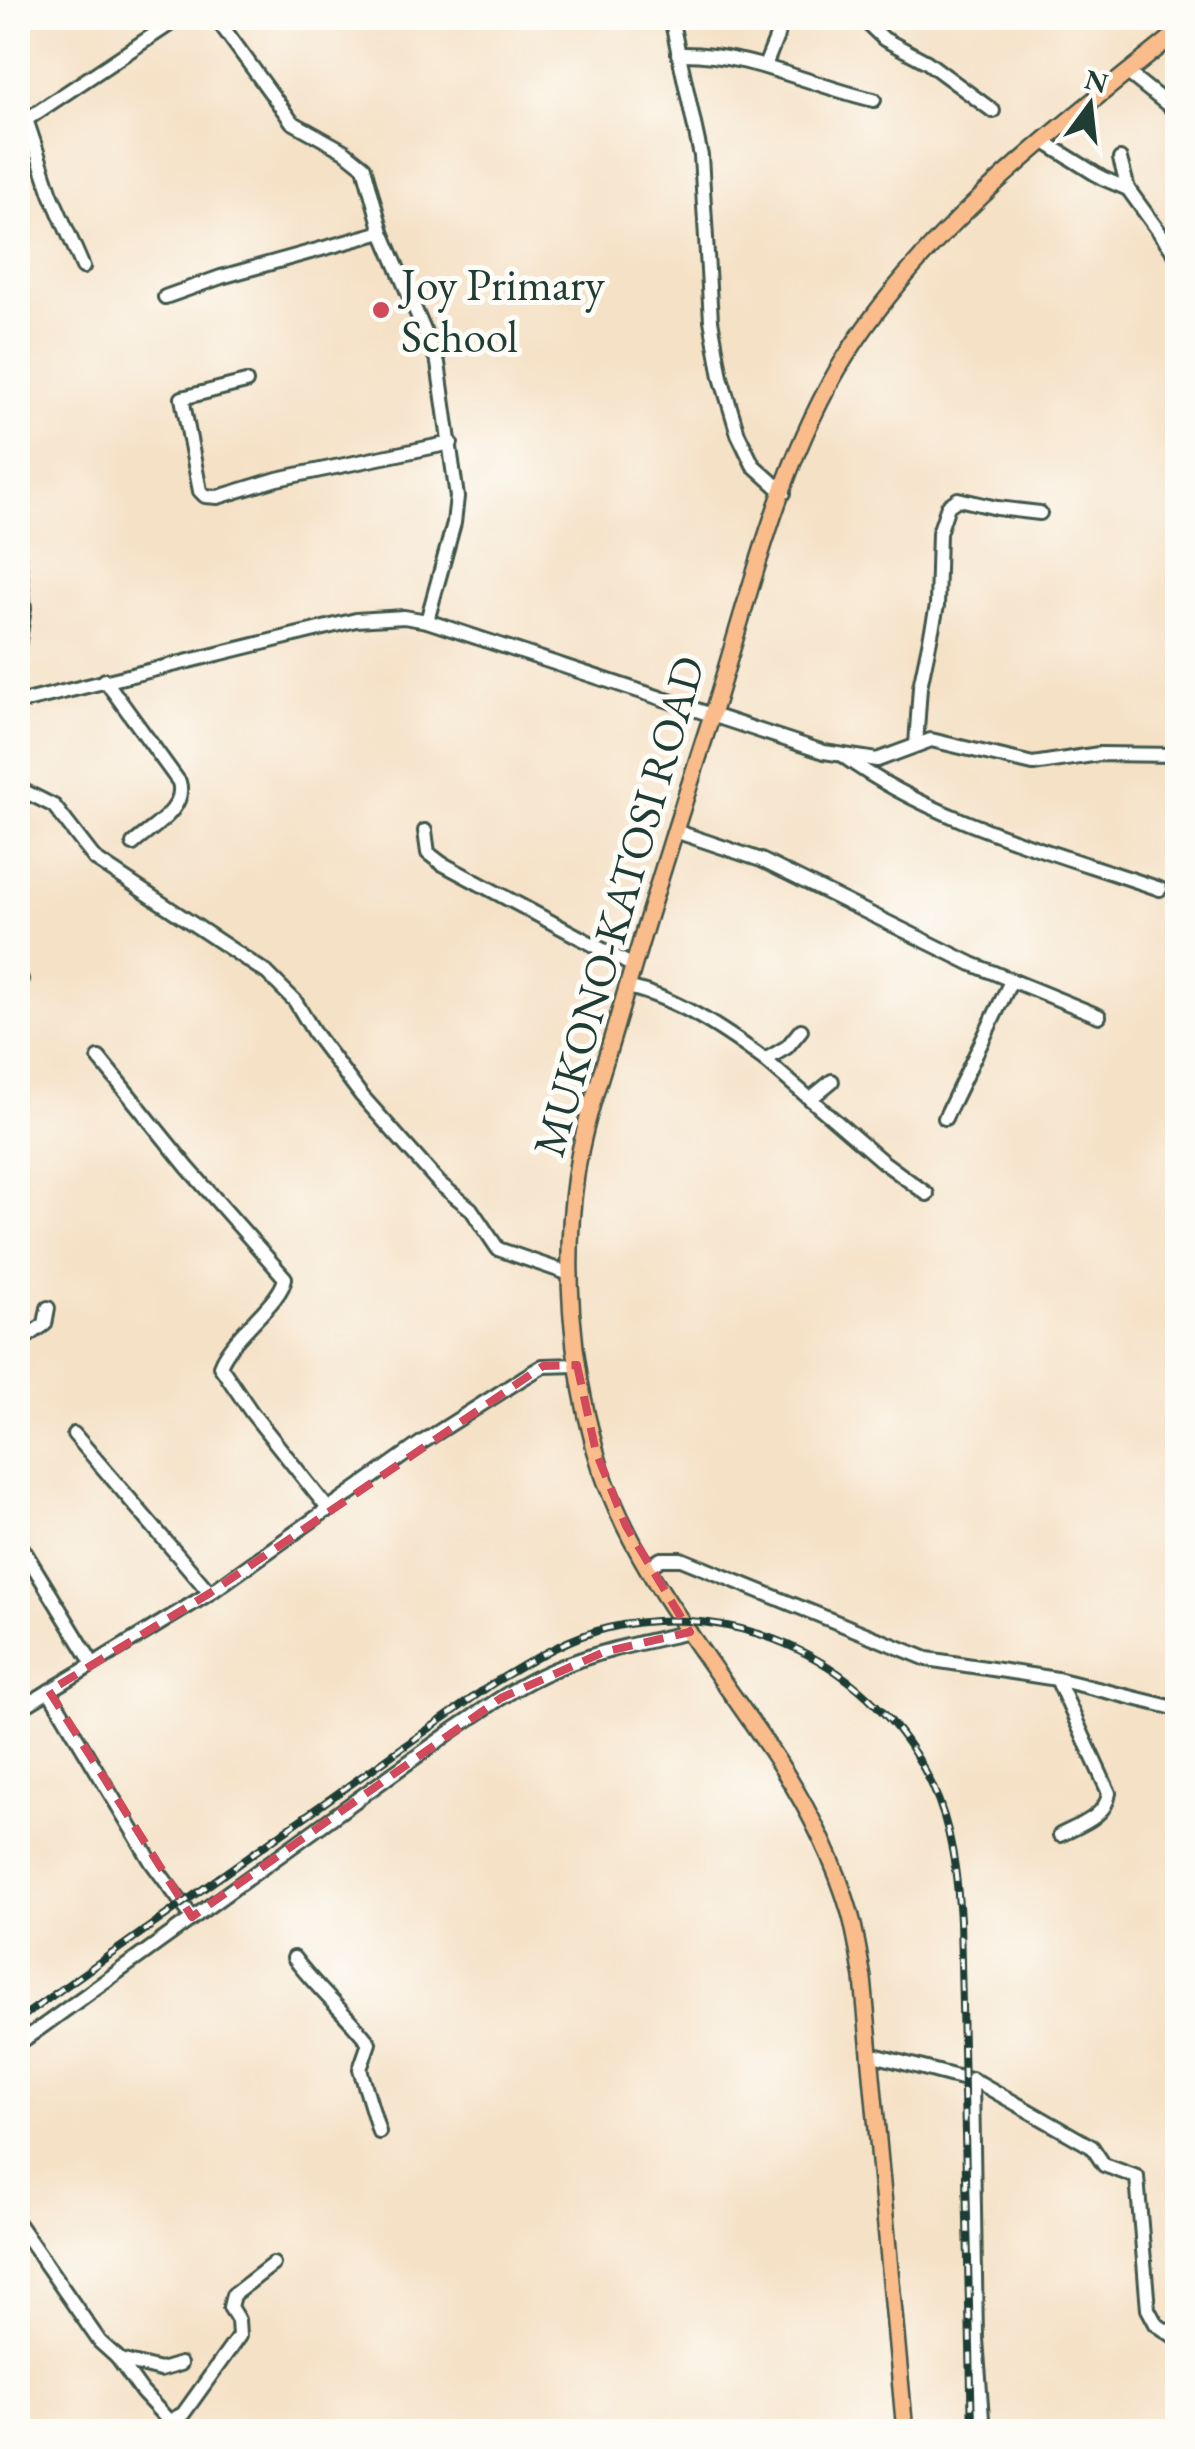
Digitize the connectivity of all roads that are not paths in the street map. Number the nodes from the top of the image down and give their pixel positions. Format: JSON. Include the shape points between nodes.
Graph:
{"nodes":[{"id":1,"x":180,"y":18,"type":"edge"},
{"id":2,"x":216,"y":18,"type":"edge"},
{"id":3,"x":671,"y":18,"type":"edge"},
{"id":4,"x":778,"y":18,"type":"edge"},
{"id":5,"x":862,"y":18,"type":"edge"},
{"id":6,"x":1178,"y":32,"type":"edge"},
{"id":7,"x":678,"y":54,"type":"junction"},
{"id":8,"x":765,"y":66,"type":"junction"},
{"id":9,"x":1128,"y":73,"type":"junction"},
{"id":10,"x":874,"y":100,"type":"dead end"},
{"id":11,"x":994,"y":112,"type":"dead end"},
{"id":12,"x":1178,"y":113,"type":"edge"},
{"id":13,"x":22,"y":122,"type":"edge"},
{"id":14,"x":1046,"y":142,"type":"junction"},
{"id":15,"x":1120,"y":159,"type":"dead end"},
{"id":16,"x":1128,"y":189,"type":"junction"},
{"id":17,"x":382,"y":232,"type":"junction"},
{"id":18,"x":1178,"y":245,"type":"edge"},
{"id":19,"x":1177,"y":255,"type":"edge"},
{"id":20,"x":83,"y":266,"type":"dead end"},
{"id":21,"x":164,"y":297,"type":"dead end"},
{"id":22,"x":246,"y":382,"type":"dead end"},
{"id":23,"x":451,"y":442,"type":"junction"},
{"id":24,"x":784,"y":493,"type":"junction"},
{"id":25,"x":1040,"y":513,"type":"dead end"},
{"id":26,"x":18,"y":553,"type":"edge"},
{"id":27,"x":427,"y":621,"type":"junction"},
{"id":28,"x":18,"y":647,"type":"edge"},
{"id":29,"x":105,"y":680,"type":"junction"},
{"id":30,"x":18,"y":703,"type":"edge"},
{"id":31,"x":712,"y":716,"type":"junction"},
{"id":32,"x":916,"y":745,"type":"junction"},
{"id":33,"x":842,"y":754,"type":"junction"},
{"id":34,"x":1178,"y":755,"type":"edge"},
{"id":35,"x":18,"y":788,"type":"edge"},
{"id":36,"x":425,"y":831,"type":"dead end"},
{"id":37,"x":674,"y":831,"type":"junction"},
{"id":38,"x":133,"y":844,"type":"dead end"},
{"id":39,"x":1160,"y":889,"type":"dead end"},
{"id":40,"x":633,"y":966,"type":"junction"},
{"id":41,"x":18,"y":973,"type":"edge"},
{"id":42,"x":1011,"y":981,"type":"junction"},
{"id":43,"x":18,"y":987,"type":"edge"},
{"id":44,"x":627,"y":987,"type":"junction"},
{"id":45,"x":1099,"y":1016,"type":"dead end"},
{"id":46,"x":801,"y":1030,"type":"dead end"},
{"id":47,"x":99,"y":1058,"type":"dead end"},
{"id":48,"x":765,"y":1060,"type":"junction"},
{"id":49,"x":832,"y":1081,"type":"dead end"},
{"id":50,"x":810,"y":1099,"type":"junction"},
{"id":51,"x":946,"y":1118,"type":"dead end"},
{"id":52,"x":927,"y":1194,"type":"dead end"},
{"id":53,"x":570,"y":1274,"type":"junction"},
{"id":54,"x":48,"y":1308,"type":"dead end"},
{"id":55,"x":18,"y":1343,"type":"edge"},
{"id":56,"x":577,"y":1365,"type":"junction"},
{"id":57,"x":74,"y":1434,"type":"dead end"},
{"id":58,"x":329,"y":1510,"type":"junction"},
{"id":59,"x":18,"y":1541,"type":"edge"},
{"id":60,"x":649,"y":1567,"type":"junction"},
{"id":61,"x":210,"y":1593,"type":"junction"},
{"id":62,"x":690,"y":1632,"type":"junction"},
{"id":63,"x":93,"y":1664,"type":"junction"},
{"id":64,"x":1057,"y":1679,"type":"junction"},
{"id":65,"x":49,"y":1692,"type":"junction"},
{"id":66,"x":1178,"y":1709,"type":"edge"},
{"id":67,"x":18,"y":1710,"type":"edge"},
{"id":68,"x":1060,"y":1835,"type":"dead end"},
{"id":69,"x":192,"y":1918,"type":"junction"},
{"id":70,"x":294,"y":1958,"type":"dead end"},
{"id":71,"x":18,"y":2044,"type":"edge"},
{"id":72,"x":870,"y":2054,"type":"junction"},
{"id":73,"x":972,"y":2080,"type":"junction"},
{"id":74,"x":379,"y":2132,"type":"dead end"},
{"id":75,"x":18,"y":2224,"type":"edge"},
{"id":76,"x":273,"y":2264,"type":"dead end"},
{"id":77,"x":1178,"y":2339,"type":"edge"},
{"id":78,"x":116,"y":2356,"type":"junction"},
{"id":79,"x":180,"y":2364,"type":"dead end"},
{"id":80,"x":905,"y":2432,"type":"edge"},
{"id":81,"x":982,"y":2432,"type":"edge"}],
"edges":[{"from":1,"to":13,"type":"street"},
{"from":2,"to":17,"type":"street","via":[[292,122],[364,167]]},
{"from":3,"to":7,"type":"street"},
{"from":4,"to":8,"type":"street"},
{"from":5,"to":11,"type":"street","via":[[884,40],[927,62]]},
{"from":6,"to":9,"type":"main road","name":"MUKONO-KATOSI ROAD"},
{"from":7,"to":8,"type":"street"},
{"from":7,"to":24,"type":"street","via":[[702,156],[720,377],[753,465]]},
{"from":8,"to":10,"type":"street"},
{"from":9,"to":12,"type":"street"},
{"from":9,"to":14,"type":"main road","name":"MUKONO-KATOSI ROAD"},
{"from":13,"to":20,"type":"street"},
{"from":14,"to":16,"type":"street"},
{"from":14,"to":24,"type":"main road","name":"MUKONO-KATOSI ROAD","via":[[950,225],[877,311],[818,408]]},
{"from":15,"to":16,"type":"street"},
{"from":16,"to":19,"type":"street"},
{"from":17,"to":21,"type":"street"},
{"from":17,"to":23,"type":"street","via":[[438,364]]},
{"from":18,"to":19,"type":"street"},
{"from":22,"to":23,"type":"street","via":[[182,398],[205,496]]},
{"from":23,"to":27,"type":"street","via":[[454,523]]},
{"from":24,"to":31,"type":"main road","name":"MUKONO-KATOSI ROAD"},
{"from":25,"to":32,"type":"street","via":[[958,498],[943,515]]},
{"from":26,"to":28,"type":"street","via":[[24,608]]},
{"from":27,"to":29,"type":"street","via":[[356,620]]},
{"from":27,"to":31,"type":"street"},
{"from":29,"to":30,"type":"street"},
{"from":29,"to":38,"type":"street","via":[[182,791],[177,806]]},
{"from":31,"to":33,"type":"street"},
{"from":31,"to":37,"type":"main road","name":"MUKONO-KATOSI ROAD"},
{"from":32,"to":33,"type":"street","via":[[877,760]]},
{"from":32,"to":34,"type":"street","via":[[931,740],[1032,764],[1099,754]]},
{"from":33,"to":39,"type":"street","via":[[922,802]]},
{"from":35,"to":53,"type":"street","via":[[54,806],[94,859],[267,973],[295,1001],[360,1095],[471,1210],[498,1249]]},
{"from":36,"to":40,"type":"street","via":[[428,853],[441,863]]},
{"from":37,"to":40,"type":"main road","name":"MUKONO-KATOSI ROAD"},
{"from":37,"to":42,"type":"street","via":[[761,860]]},
{"from":40,"to":44,"type":"main road","name":"MUKONO-KATOSI ROAD"},
{"from":41,"to":43,"type":"street"},
{"from":42,"to":45,"type":"street"},
{"from":42,"to":51,"type":"street"},
{"from":44,"to":48,"type":"street","via":[[702,1018]]},
{"from":44,"to":53,"type":"main road","name":"MUKONO-KATOSI ROAD","via":[[576,1174]]},
{"from":46,"to":48,"type":"street"},
{"from":47,"to":58,"type":"street","via":[[285,1278],[220,1366]]},
{"from":48,"to":50,"type":"street"},
{"from":49,"to":50,"type":"street"},
{"from":50,"to":52,"type":"street"},
{"from":53,"to":56,"type":"main road","name":"MUKONO-KATOSI ROAD"},
{"from":54,"to":55,"type":"street","via":[[44,1324]]},
{"from":56,"to":58,"type":"street","via":[[543,1366]]},
{"from":56,"to":60,"type":"main road","name":"MUKONO-KATOSI ROAD","via":[[596,1452]]},
{"from":57,"to":61,"type":"street"},
{"from":58,"to":61,"type":"street"},
{"from":59,"to":63,"type":"street"},
{"from":60,"to":62,"type":"main road","name":"MUKONO-KATOSI ROAD"},
{"from":60,"to":64,"type":"street","via":[[661,1559],[681,1560],[927,1659]]},
{"from":61,"to":63,"type":"street"},
{"from":62,"to":69,"type":"street","via":[[552,1670],[502,1698]]},
{"from":62,"to":72,"type":"main road","name":"MUKONO-KATOSI ROAD","via":[[780,1765],[832,1870],[863,1978]]},
{"from":63,"to":65,"type":"street"},
{"from":64,"to":66,"type":"street"},
{"from":64,"to":68,"type":"street","via":[[1109,1793],[1098,1815]]},
{"from":65,"to":67,"type":"street"},
{"from":65,"to":69,"type":"street"},
{"from":69,"to":71,"type":"street"},
{"from":70,"to":74,"type":"street","via":[[369,2044],[360,2069]]},
{"from":72,"to":73,"type":"street"},
{"from":72,"to":80,"type":"main road","name":"MUKONO-KATOSI ROAD"},
{"from":73,"to":77,"type":"street","via":[[1092,2147],[1104,2165],[1137,2177],[1148,2308],[1156,2324]]},
{"from":73,"to":81,"type":"street"},
{"from":75,"to":78,"type":"street"},
{"from":76,"to":78,"type":"street","via":[[234,2295],[230,2306],[239,2336],[183,2414],[169,2421]]},
{"from":78,"to":79,"type":"street","via":[[160,2370]]}]}
